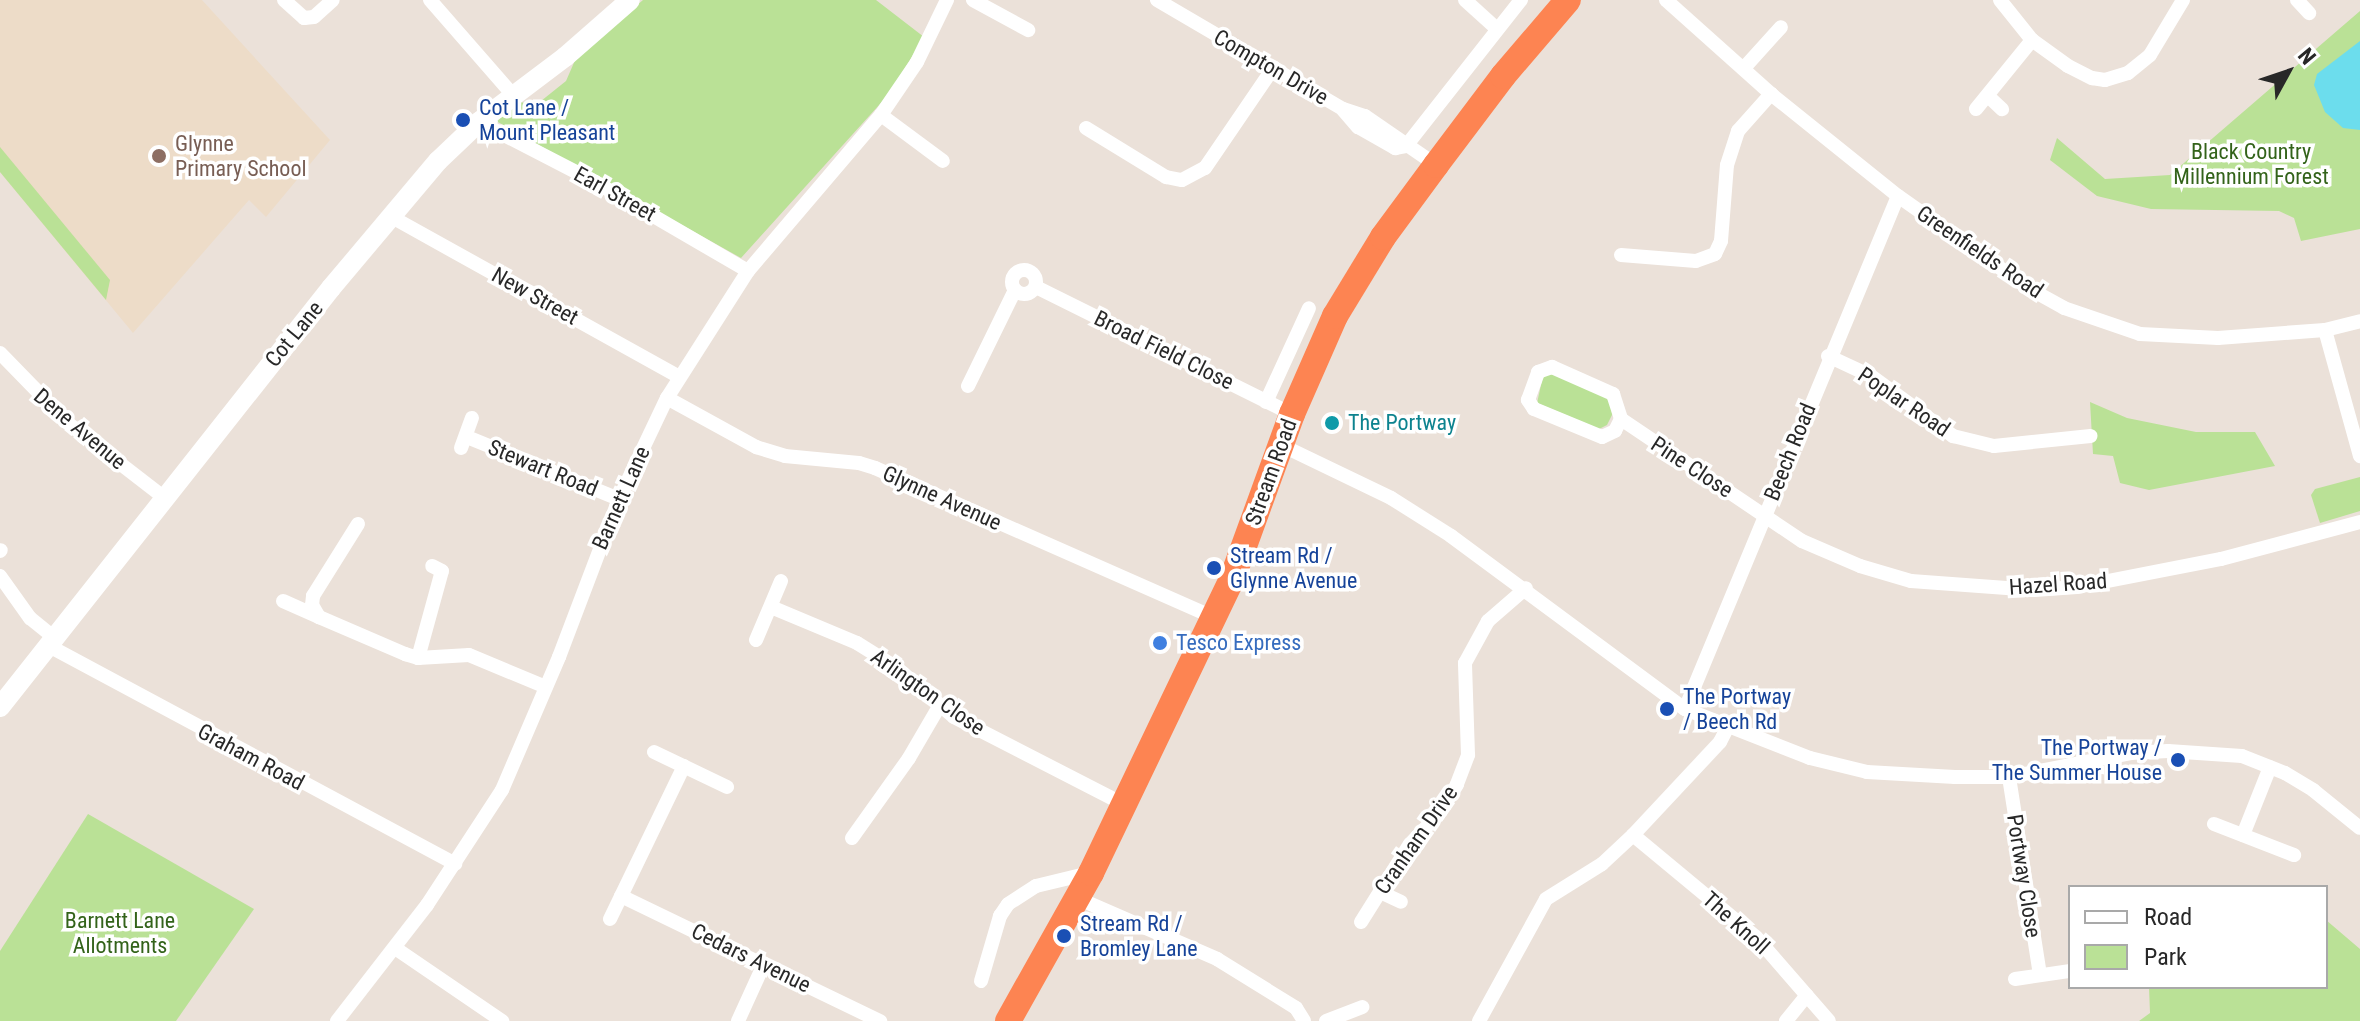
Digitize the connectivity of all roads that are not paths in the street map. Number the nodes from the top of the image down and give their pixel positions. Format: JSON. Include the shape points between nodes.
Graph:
{"nodes":[{"id":1,"x":284,"y":0,"type":"edge"},
{"id":2,"x":333,"y":0,"type":"edge"},
{"id":3,"x":430,"y":0,"type":"edge"},
{"id":4,"x":630,"y":0,"type":"edge"},
{"id":5,"x":947,"y":0,"type":"edge"},
{"id":6,"x":973,"y":0,"type":"edge"},
{"id":7,"x":1157,"y":0,"type":"edge"},
{"id":8,"x":1465,"y":0,"type":"edge"},
{"id":9,"x":1521,"y":0,"type":"edge"},
{"id":10,"x":1568,"y":0,"type":"edge"},
{"id":11,"x":1666,"y":0,"type":"edge"},
{"id":12,"x":2000,"y":0,"type":"edge"},
{"id":13,"x":2183,"y":0,"type":"edge"},
{"id":14,"x":2297,"y":0,"type":"edge"},
{"id":15,"x":2309,"y":13,"type":"dead end"},
{"id":16,"x":1781,"y":27,"type":"dead end"},
{"id":17,"x":1497,"y":29,"type":"junction"},
{"id":18,"x":1028,"y":30,"type":"dead end"},
{"id":19,"x":2032,"y":40,"type":"junction"},
{"id":20,"x":1274,"y":67,"type":"junction"},
{"id":21,"x":1744,"y":68,"type":"junction"},
{"id":22,"x":1771,"y":94,"type":"junction"},
{"id":23,"x":513,"y":95,"type":"junction"},
{"id":24,"x":1989,"y":97,"type":"junction"},
{"id":25,"x":1976,"y":109,"type":"dead end"},
{"id":26,"x":2002,"y":109,"type":"dead end"},
{"id":27,"x":881,"y":115,"type":"junction"},
{"id":28,"x":479,"y":122,"type":"junction"},
{"id":29,"x":1086,"y":128,"type":"dead end"},
{"id":30,"x":1406,"y":146,"type":"junction"},
{"id":31,"x":943,"y":161,"type":"dead end"},
{"id":32,"x":1436,"y":165,"type":"junction"},
{"id":33,"x":1898,"y":196,"type":"junction"},
{"id":34,"x":390,"y":216,"type":"junction"},
{"id":35,"x":1621,"y":255,"type":"dead end"},
{"id":36,"x":748,"y":271,"type":"junction"},
{"id":37,"x":1036,"y":287,"type":"junction"},
{"id":38,"x":1015,"y":290,"type":"junction"},
{"id":39,"x":1309,"y":308,"type":"dead end"},
{"id":40,"x":2360,"y":321,"type":"edge"},
{"id":41,"x":2325,"y":330,"type":"junction"},
{"id":42,"x":0,"y":353,"type":"edge"},
{"id":43,"x":1828,"y":356,"type":"junction"},
{"id":44,"x":679,"y":377,"type":"junction"},
{"id":45,"x":968,"y":386,"type":"dead end"},
{"id":46,"x":667,"y":398,"type":"junction"},
{"id":47,"x":1266,"y":402,"type":"junction"},
{"id":48,"x":1292,"y":414,"type":"junction"},
{"id":49,"x":472,"y":418,"type":"dead end"},
{"id":50,"x":1621,"y":419,"type":"junction"},
{"id":51,"x":2083,"y":442,"type":"dead end"},
{"id":52,"x":1281,"y":445,"type":"junction"},
{"id":53,"x":2360,"y":456,"type":"edge"},
{"id":54,"x":166,"y":499,"type":"junction"},
{"id":55,"x":619,"y":499,"type":"junction"},
{"id":56,"x":1765,"y":514,"type":"junction"},
{"id":57,"x":2360,"y":522,"type":"edge"},
{"id":58,"x":358,"y":524,"type":"dead end"},
{"id":59,"x":432,"y":566,"type":"dead end"},
{"id":60,"x":0,"y":576,"type":"edge"},
{"id":61,"x":781,"y":581,"type":"dead end"},
{"id":62,"x":1526,"y":588,"type":"junction"},
{"id":63,"x":283,"y":601,"type":"dead end"},
{"id":64,"x":771,"y":607,"type":"junction"},
{"id":65,"x":319,"y":617,"type":"junction"},
{"id":66,"x":1213,"y":617,"type":"junction"},
{"id":67,"x":756,"y":640,"type":"dead end"},
{"id":68,"x":52,"y":642,"type":"junction"},
{"id":69,"x":418,"y":658,"type":"junction"},
{"id":70,"x":546,"y":687,"type":"junction"},
{"id":71,"x":940,"y":705,"type":"junction"},
{"id":72,"x":0,"y":707,"type":"edge"},
{"id":73,"x":1685,"y":709,"type":"junction"},
{"id":74,"x":1727,"y":728,"type":"junction"},
{"id":75,"x":654,"y":752,"type":"dead end"},
{"id":76,"x":684,"y":766,"type":"junction"},
{"id":77,"x":2270,"y":767,"type":"junction"},
{"id":78,"x":2009,"y":777,"type":"junction"},
{"id":79,"x":727,"y":787,"type":"dead end"},
{"id":80,"x":1125,"y":805,"type":"junction"},
{"id":81,"x":2214,"y":824,"type":"dead end"},
{"id":82,"x":2360,"y":828,"type":"edge"},
{"id":83,"x":1633,"y":835,"type":"junction"},
{"id":84,"x":2243,"y":835,"type":"junction"},
{"id":85,"x":852,"y":838,"type":"dead end"},
{"id":86,"x":2294,"y":855,"type":"dead end"},
{"id":87,"x":455,"y":864,"type":"junction"},
{"id":88,"x":1091,"y":873,"type":"junction"},
{"id":89,"x":1380,"y":892,"type":"junction"},
{"id":90,"x":621,"y":896,"type":"junction"},
{"id":91,"x":1077,"y":898,"type":"junction"},
{"id":92,"x":1401,"y":902,"type":"dead end"},
{"id":93,"x":610,"y":919,"type":"dead end"},
{"id":94,"x":1361,"y":922,"type":"dead end"},
{"id":95,"x":395,"y":948,"type":"junction"},
{"id":96,"x":764,"y":964,"type":"junction"},
{"id":97,"x":2068,"y":971,"type":"edge"},
{"id":98,"x":2040,"y":974,"type":"junction"},
{"id":99,"x":2015,"y":979,"type":"dead end"},
{"id":100,"x":981,"y":981,"type":"dead end"},
{"id":101,"x":1807,"y":995,"type":"junction"},
{"id":102,"x":1362,"y":1007,"type":"dead end"},
{"id":103,"x":337,"y":1021,"type":"edge"},
{"id":104,"x":502,"y":1021,"type":"edge"},
{"id":105,"x":738,"y":1021,"type":"edge"},
{"id":106,"x":880,"y":1021,"type":"edge"},
{"id":107,"x":1008,"y":1021,"type":"edge"},
{"id":108,"x":1304,"y":1021,"type":"edge"},
{"id":109,"x":1326,"y":1021,"type":"edge"},
{"id":110,"x":1479,"y":1021,"type":"edge"},
{"id":111,"x":1786,"y":1021,"type":"edge"},
{"id":112,"x":1829,"y":1021,"type":"edge"}],
"edges":[{"from":1,"to":2,"type":"street","via":[[304,18],[314,17]]},
{"from":3,"to":23,"type":"street"},
{"from":4,"to":23,"type":"street","name":"Cot Lane"},
{"from":5,"to":27,"type":"street","name":"Barnett Lane","via":[[917,62]]},
{"from":6,"to":18,"type":"street"},
{"from":7,"to":20,"type":"street","name":"Compton Drive"},
{"from":8,"to":17,"type":"street"},
{"from":9,"to":17,"type":"street"},
{"from":10,"to":32,"type":"highway","name":"Stream Road"},
{"from":11,"to":21,"type":"street","name":"Greenfields Road"},
{"from":12,"to":19,"type":"street"},
{"from":13,"to":19,"type":"street","via":[[2150,55],[2119,78],[2092,78]]},
{"from":14,"to":15,"type":"street"},
{"from":16,"to":21,"type":"street"},
{"from":17,"to":30,"type":"street"},
{"from":19,"to":24,"type":"street"},
{"from":20,"to":29,"type":"street","via":[[1205,168],[1182,180],[1166,177],[1108,133]]},
{"from":20,"to":30,"type":"street","name":"Compton Drive","via":[[1343,109],[1365,116]]},
{"from":21,"to":22,"type":"street","name":"Greenfields Road"},
{"from":22,"to":33,"type":"street","name":"Greenfields Road"},
{"from":22,"to":35,"type":"street","via":[[1738,131],[1727,165],[1721,241],[1715,254],[1696,261]]},
{"from":23,"to":28,"type":"street","name":"Cot Lane"},
{"from":24,"to":25,"type":"street"},
{"from":24,"to":26,"type":"street"},
{"from":27,"to":31,"type":"street"},
{"from":27,"to":36,"type":"street","name":"Barnett Lane"},
{"from":28,"to":34,"type":"street","name":"Cot Lane"},
{"from":28,"to":36,"type":"street","name":"Earl Street"},
{"from":30,"to":32,"type":"street","name":"Compton Drive"},
{"from":32,"to":48,"type":"highway","name":"Stream Road","via":[[1383,237],[1335,316]]},
{"from":33,"to":41,"type":"street","name":"Greenfields Road","via":[[2030,289],[2098,322],[2140,334],[2218,338]]},
{"from":33,"to":43,"type":"street","name":"Beech Road"},
{"from":34,"to":44,"type":"street","name":"New Street"},
{"from":34,"to":54,"type":"street","name":"Cot Lane"},
{"from":36,"to":44,"type":"street","name":"Barnett Lane"},
{"from":37,"to":38,"type":"street","via":[[1025,294]]},
{"from":37,"to":38,"type":"street","name":"Broad Field Close","via":[[1034,275],[1022,270],[1013,278]]},
{"from":37,"to":47,"type":"street","name":"Broad Field Close"},
{"from":38,"to":45,"type":"street"},
{"from":39,"to":47,"type":"street"},
{"from":40,"to":41,"type":"street","name":"Greenfields Road"},
{"from":41,"to":53,"type":"street"},
{"from":42,"to":54,"type":"street","name":"Dene Avenue","via":[[69,424]]},
{"from":43,"to":51,"type":"street","name":"Poplar Road","via":[[1871,376],[1953,436],[1994,446]]},
{"from":43,"to":56,"type":"street","name":"Beech Road"},
{"from":44,"to":46,"type":"street","name":"Barnett Lane"},
{"from":46,"to":55,"type":"street","name":"Barnett Lane"},
{"from":46,"to":66,"type":"street","name":"Glynne Avenue","via":[[756,447],[875,468]]},
{"from":47,"to":48,"type":"street","name":"Broad Field Close"},
{"from":48,"to":52,"type":"highway","name":"Stream Road"},
{"from":49,"to":55,"type":"street","name":"Stewart Road","via":[[464,442]]},
{"from":50,"to":50,"type":"street","name":"Pine Close","via":[[1613,394],[1552,367],[1538,372],[1528,400],[1534,409],[1602,437],[1615,431]]},
{"from":50,"to":56,"type":"street","name":"Pine Close"},
{"from":52,"to":62,"type":"street","via":[[1391,498]]},
{"from":52,"to":66,"type":"highway","name":"Stream Road"},
{"from":54,"to":68,"type":"street","name":"Cot Lane"},
{"from":55,"to":70,"type":"street","name":"Barnett Lane"},
{"from":56,"to":57,"type":"street","name":"Hazel Road","via":[[1802,541],[1911,581],[2034,590],[2152,575]]},
{"from":56,"to":73,"type":"street","name":"Beech Road"},
{"from":58,"to":65,"type":"street","via":[[313,596]]},
{"from":59,"to":69,"type":"street","via":[[442,571]]},
{"from":60,"to":68,"type":"street","name":"Graham Road"},
{"from":61,"to":64,"type":"street"},
{"from":62,"to":73,"type":"street"},
{"from":62,"to":89,"type":"street","name":"Cranham Drive","via":[[1488,621],[1465,663],[1468,755],[1457,784]]},
{"from":63,"to":65,"type":"street"},
{"from":64,"to":67,"type":"street"},
{"from":64,"to":71,"type":"street","name":"Arlington Close","via":[[857,643]]},
{"from":65,"to":69,"type":"street"},
{"from":66,"to":80,"type":"highway","name":"Stream Road"},
{"from":68,"to":72,"type":"street","name":"Cot Lane"},
{"from":68,"to":87,"type":"street","name":"Graham Road"},
{"from":69,"to":70,"type":"street","via":[[469,655]]},
{"from":70,"to":87,"type":"street","name":"Barnett Lane","via":[[502,790]]},
{"from":71,"to":80,"type":"street","name":"Arlington Close","via":[[1009,747]]},
{"from":71,"to":85,"type":"street"},
{"from":73,"to":74,"type":"street"},
{"from":74,"to":78,"type":"street","via":[[1867,772]]},
{"from":74,"to":83,"type":"street"},
{"from":75,"to":76,"type":"street"},
{"from":76,"to":79,"type":"street"},
{"from":76,"to":90,"type":"street"},
{"from":77,"to":78,"type":"street","via":[[2242,756],[2168,751]]},
{"from":77,"to":82,"type":"street","via":[[2313,790]]},
{"from":77,"to":84,"type":"street"},
{"from":78,"to":98,"type":"street","name":"Portway Close"},
{"from":80,"to":88,"type":"highway","name":"Stream Road"},
{"from":81,"to":84,"type":"street"},
{"from":83,"to":101,"type":"street","name":"The Knoll","via":[[1756,937]]},
{"from":83,"to":110,"type":"street","via":[[1602,864],[1546,899]]},
{"from":84,"to":86,"type":"street"},
{"from":87,"to":95,"type":"street","name":"Barnett Lane"},
{"from":88,"to":91,"type":"highway","name":"Stream Road"},
{"from":88,"to":100,"type":"street","via":[[1036,886],[1008,904]]},
{"from":89,"to":92,"type":"street"},
{"from":89,"to":94,"type":"street","name":"Cranham Drive"},
{"from":90,"to":93,"type":"street"},
{"from":90,"to":96,"type":"street","name":"Cedars Avenue"},
{"from":91,"to":107,"type":"highway","name":"Stream Road"},
{"from":91,"to":108,"type":"street","via":[[1217,959],[1296,1008]]},
{"from":95,"to":103,"type":"street","name":"Barnett Lane"},
{"from":95,"to":104,"type":"street"},
{"from":96,"to":105,"type":"street"},
{"from":96,"to":106,"type":"street","name":"Cedars Avenue"},
{"from":97,"to":98,"type":"street"},
{"from":98,"to":99,"type":"street"},
{"from":101,"to":111,"type":"street"},
{"from":101,"to":112,"type":"street","name":"The Knoll"},
{"from":102,"to":109,"type":"street"}]}
